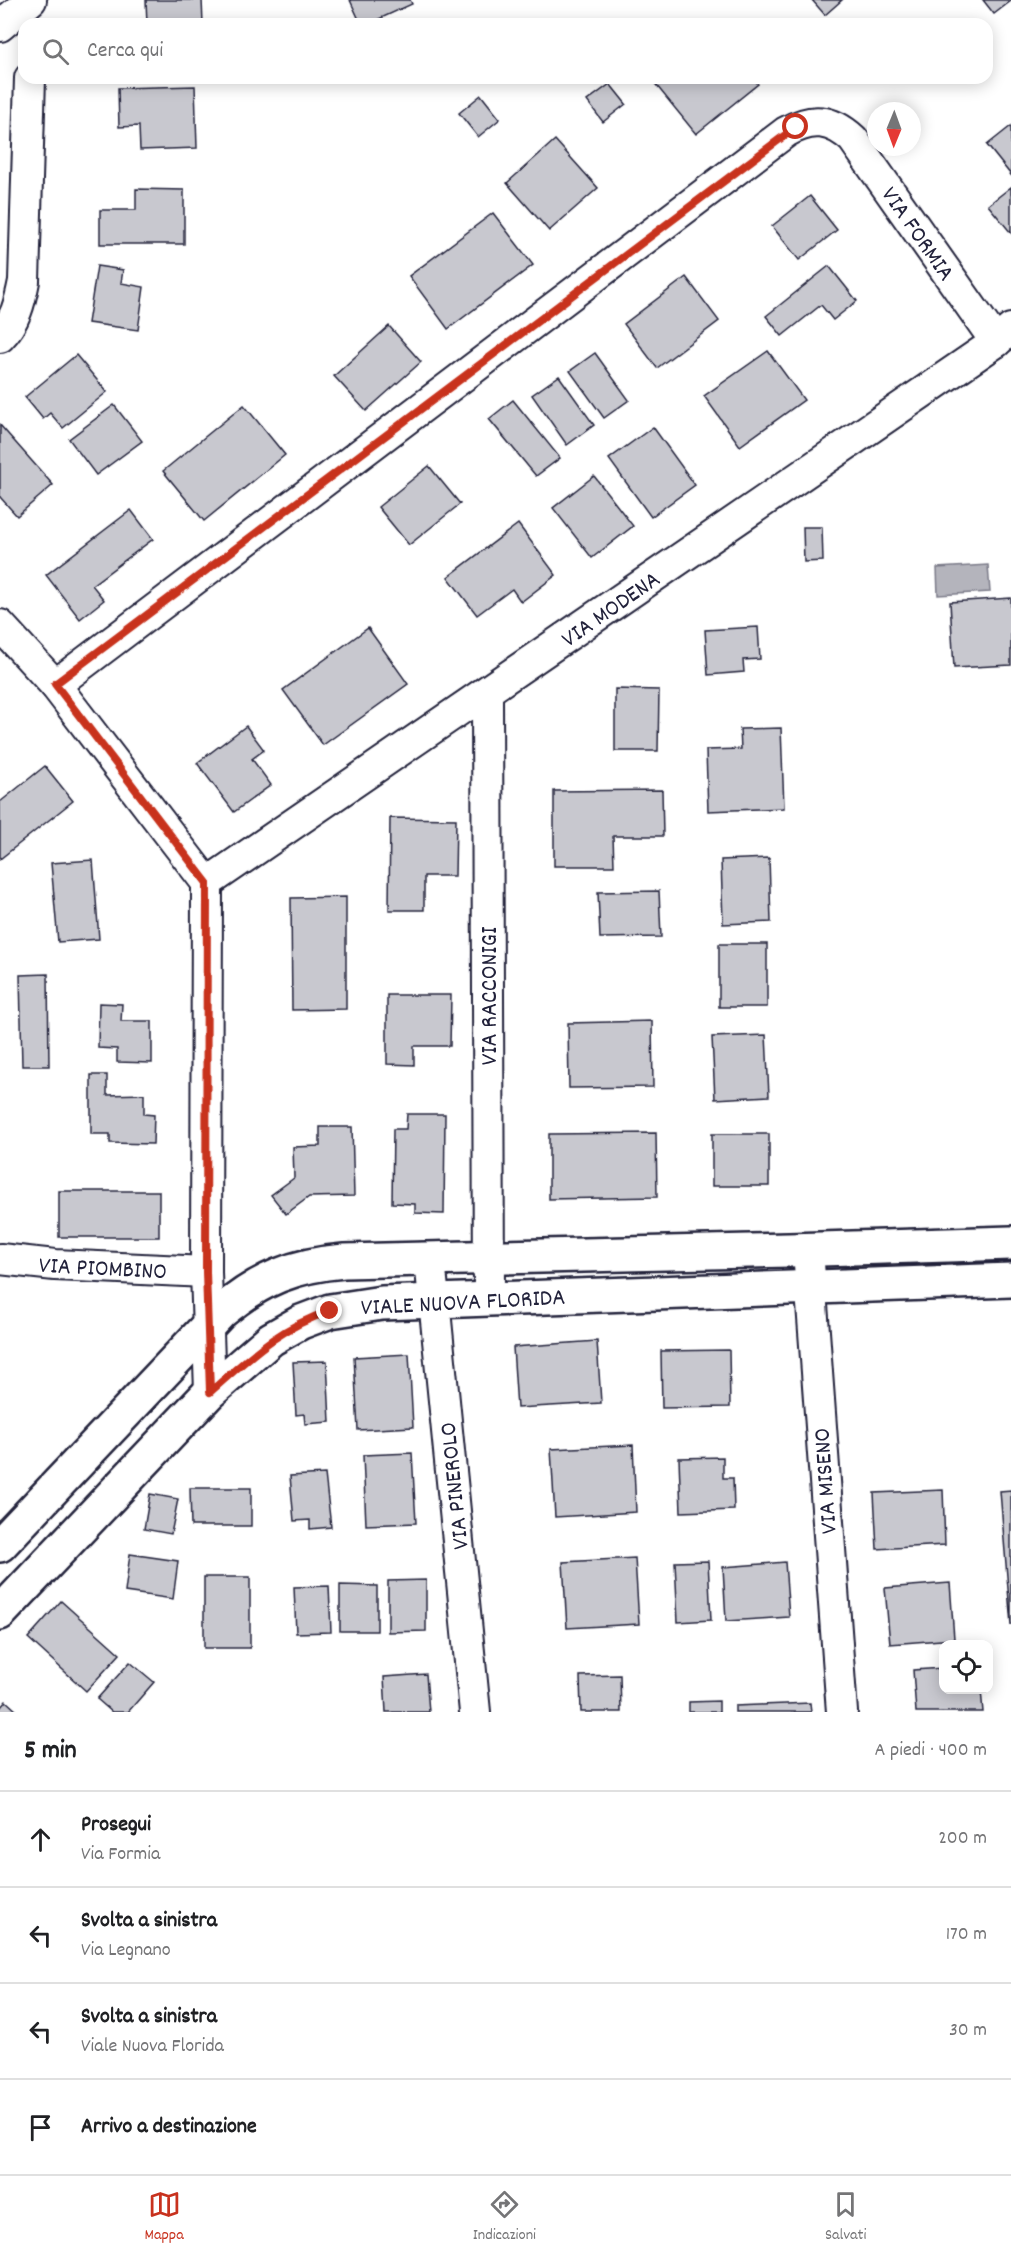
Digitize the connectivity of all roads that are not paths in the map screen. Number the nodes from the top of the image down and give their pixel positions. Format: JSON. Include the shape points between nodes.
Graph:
{"nodes":[{"id":1,"x":31,"y":0,"type":"edge"},
{"id":2,"x":31,"y":18,"type":"edge"},
{"id":3,"x":0,"y":26,"type":"edge"},
{"id":4,"x":30,"y":84,"type":"edge"},
{"id":5,"x":1003,"y":336,"type":"edge"},
{"id":6,"x":0,"y":337,"type":"edge"},
{"id":7,"x":0,"y":625,"type":"edge"},
{"id":8,"x":55,"y":684,"type":"junction"},
{"id":9,"x":487,"y":693,"type":"junction"},
{"id":10,"x":207,"y":883,"type":"junction"},
{"id":11,"x":1011,"y":1243,"type":"edge"},
{"id":12,"x":808,"y":1250,"type":"junction"},
{"id":13,"x":489,"y":1258,"type":"junction"},
{"id":14,"x":0,"y":1259,"type":"edge"},
{"id":15,"x":430,"y":1260,"type":"junction"},
{"id":16,"x":206,"y":1272,"type":"junction"},
{"id":17,"x":1011,"y":1280,"type":"edge"},
{"id":18,"x":810,"y":1287,"type":"junction"},
{"id":19,"x":489,"y":1299,"type":"junction"},
{"id":20,"x":435,"y":1302,"type":"junction"},
{"id":21,"x":207,"y":1326,"type":"junction"},
{"id":22,"x":210,"y":1392,"type":"junction"},
{"id":23,"x":0,"y":1545,"type":"edge"},
{"id":24,"x":0,"y":1613,"type":"edge"},
{"id":25,"x":475,"y":1712,"type":"edge"},
{"id":26,"x":842,"y":1712,"type":"edge"}],
"edges":[{"from":1,"to":2,"type":"street"},
{"from":1,"to":3,"type":"street"},
{"from":4,"to":6,"type":"street","via":[[24,281],[17,310]]},
{"from":5,"to":8,"type":"street","name":"VIA FORMIA","via":[[853,139],[837,126],[806,123],[786,132]]},
{"from":5,"to":9,"type":"street","name":"VIA MODENA"},
{"from":7,"to":8,"type":"street"},
{"from":8,"to":10,"type":"street"},
{"from":9,"to":10,"type":"street","name":"VIA MODENA"},
{"from":9,"to":13,"type":"street","name":"VIA RACCONIGI"},
{"from":10,"to":16,"type":"street"},
{"from":11,"to":12,"type":"street","name":"VIALE NUOVA FLORIDA"},
{"from":12,"to":13,"type":"street","name":"VIALE NUOVA FLORIDA"},
{"from":12,"to":18,"type":"street","name":"VIA MISENO"},
{"from":13,"to":15,"type":"street","name":"VIALE NUOVA FLORIDA"},
{"from":13,"to":19,"type":"street","name":"VIA RACCONIGI"},
{"from":14,"to":16,"type":"street","name":"VIA PIOMBINO"},
{"from":15,"to":20,"type":"street","name":"VIA PINEROLO"},
{"from":15,"to":21,"type":"street","name":"VIALE NUOVA FLORIDA","via":[[344,1261],[298,1267],[253,1288]]},
{"from":16,"to":21,"type":"street"},
{"from":17,"to":18,"type":"street","name":"VIALE NUOVA FLORIDA"},
{"from":18,"to":19,"type":"street","name":"VIALE NUOVA FLORIDA"},
{"from":18,"to":26,"type":"street","name":"VIA MISENO"},
{"from":19,"to":20,"type":"street","name":"VIALE NUOVA FLORIDA"},
{"from":20,"to":22,"type":"street","name":"VIALE NUOVA FLORIDA","via":[[368,1304],[314,1316],[271,1339]]},
{"from":20,"to":25,"type":"street","name":"VIA PINEROLO"},
{"from":21,"to":22,"type":"street"},
{"from":21,"to":23,"type":"street","name":"VIALE NUOVA FLORIDA"},
{"from":22,"to":24,"type":"street","name":"VIALE NUOVA FLORIDA"}]}
